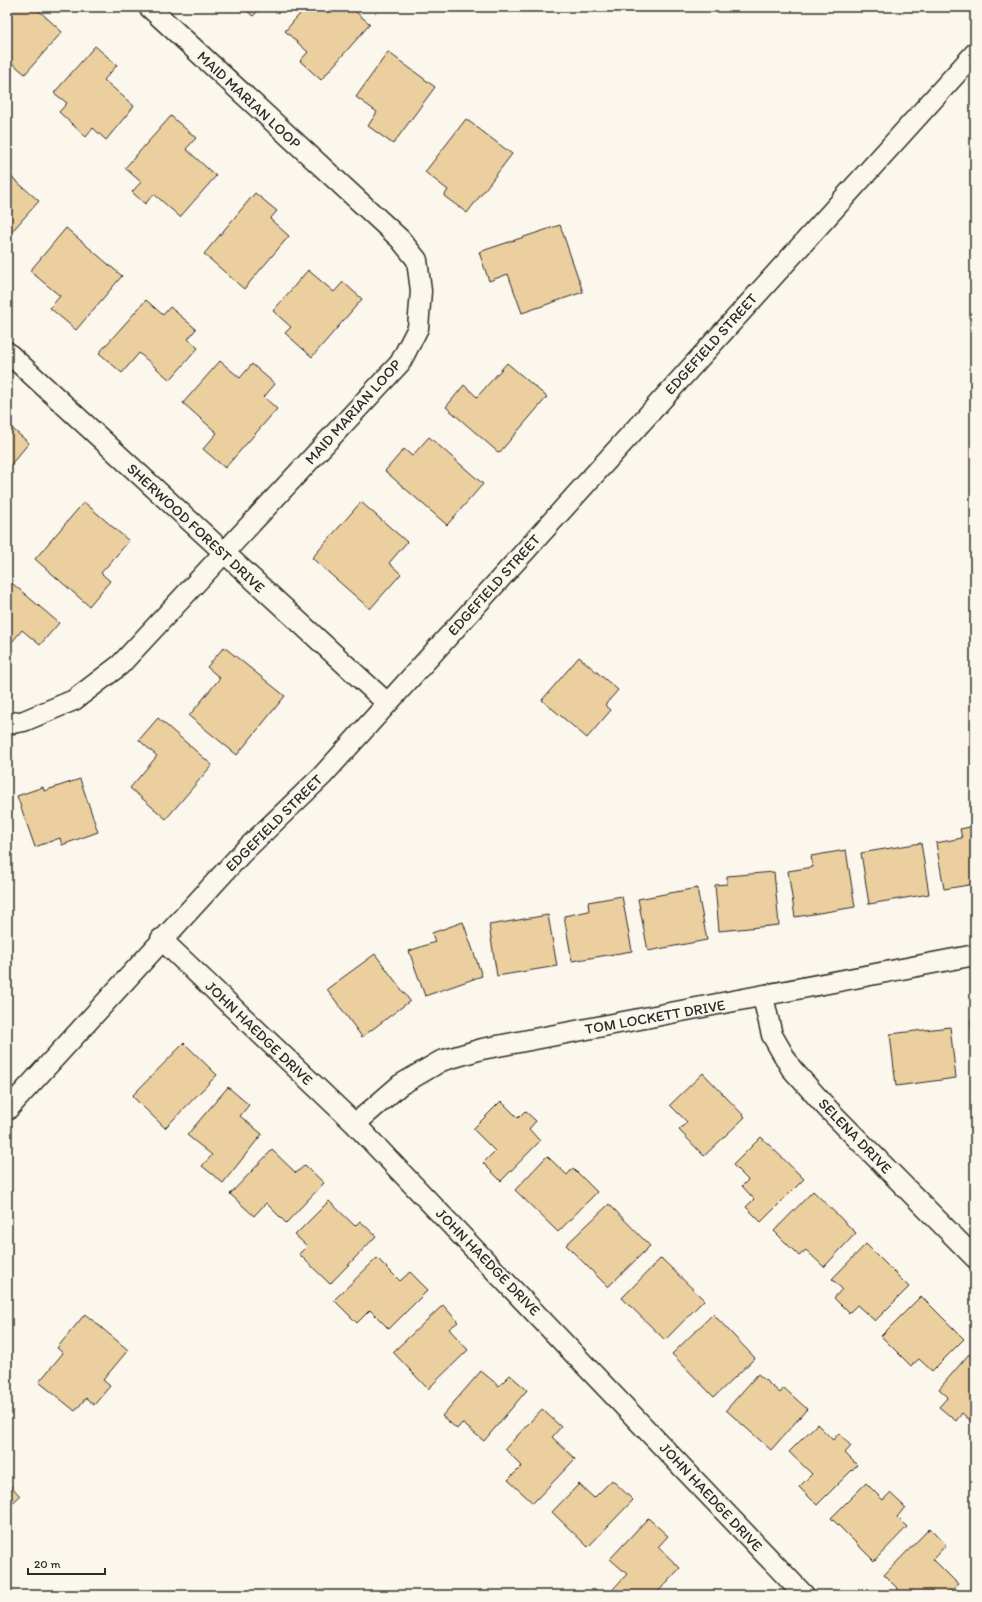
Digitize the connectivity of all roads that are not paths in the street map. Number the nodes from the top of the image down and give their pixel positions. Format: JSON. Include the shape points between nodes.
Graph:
{"nodes":[{"id":1,"x":149,"y":7,"type":"edge"},
{"id":2,"x":975,"y":53,"type":"edge"},
{"id":3,"x":7,"y":352,"type":"edge"},
{"id":4,"x":223,"y":553,"type":"junction"},
{"id":5,"x":387,"y":703,"type":"junction"},
{"id":6,"x":7,"y":724,"type":"edge"},
{"id":7,"x":161,"y":939,"type":"junction"},
{"id":8,"x":975,"y":955,"type":"edge"},
{"id":9,"x":763,"y":997,"type":"junction"},
{"id":10,"x":7,"y":1110,"type":"edge"},
{"id":11,"x":355,"y":1124,"type":"junction"},
{"id":12,"x":975,"y":1258,"type":"edge"},
{"id":13,"x":804,"y":1595,"type":"edge"}],
"edges":[{"from":1,"to":4,"type":"street","name":"MAID MARIAN LOOP","via":[[400,239],[417,260],[420,284],[418,328],[400,362]]},
{"from":2,"to":5,"type":"street","name":"EDGEFIELD STREET"},
{"from":3,"to":4,"type":"street","name":"SHERWOOD FOREST DRIVE"},
{"from":4,"to":5,"type":"street","name":"SHERWOOD FOREST DRIVE"},
{"from":4,"to":6,"type":"street","name":"MAID MARIAN LOOP","via":[[120,665],[74,700],[24,721]]},
{"from":5,"to":7,"type":"street","name":"EDGEFIELD STREET","via":[[322,776],[242,853]]},
{"from":7,"to":10,"type":"street","name":"EDGEFIELD STREET"},
{"from":7,"to":11,"type":"street","name":"JOHN HAEDGE DRIVE"},
{"from":8,"to":9,"type":"street","name":"TOM LOCKETT DRIVE"},
{"from":9,"to":11,"type":"street","name":"TOM LOCKETT DRIVE","via":[[482,1049],[441,1061],[400,1085]]},
{"from":9,"to":12,"type":"street","name":"SELENA DRIVE","via":[[772,1035],[791,1068]]},
{"from":11,"to":13,"type":"street","name":"JOHN HAEDGE DRIVE"}]}
